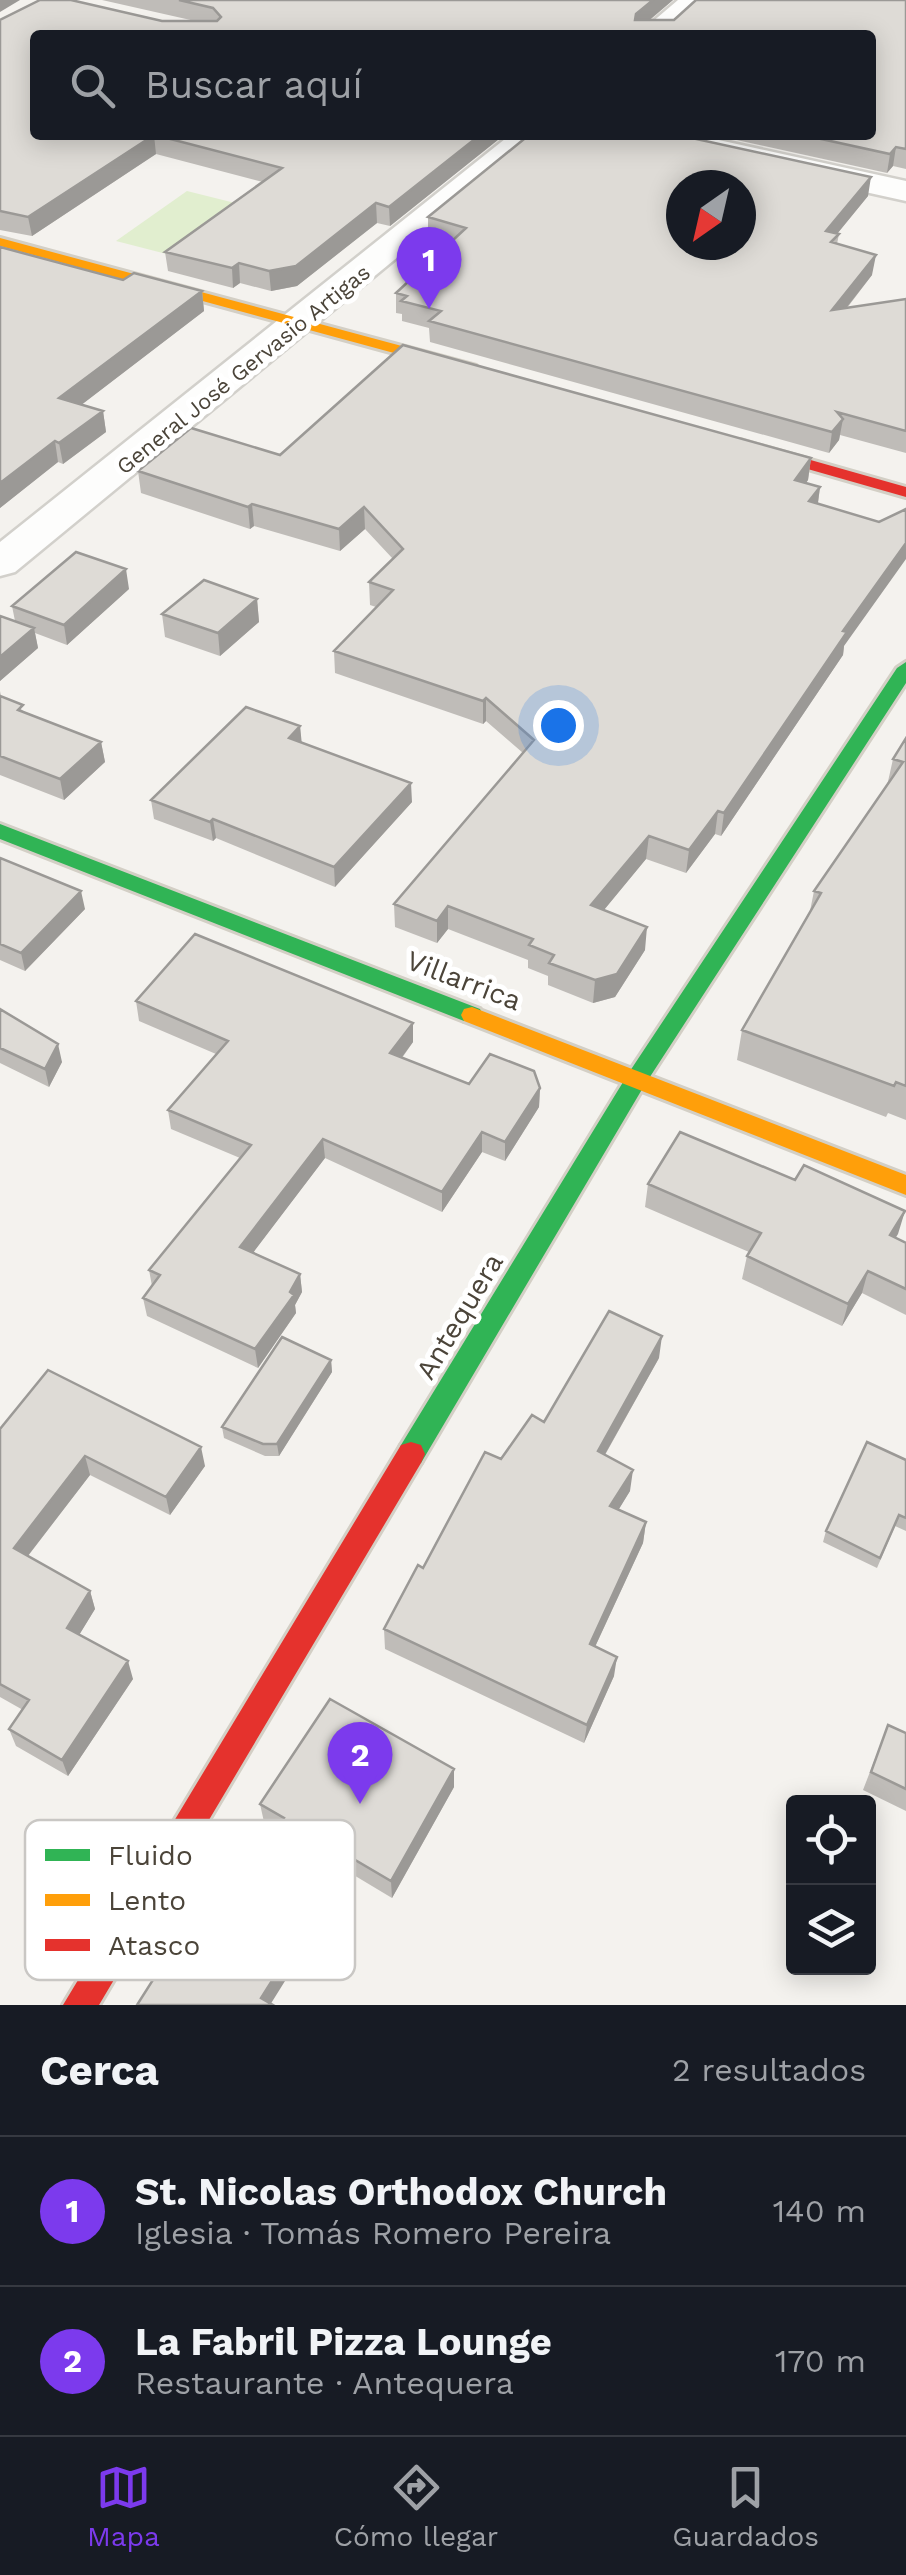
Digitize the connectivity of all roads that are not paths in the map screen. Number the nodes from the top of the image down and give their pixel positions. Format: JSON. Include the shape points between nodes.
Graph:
{"nodes":[{"id":1,"x":694,"y":0,"type":"edge"},
{"id":2,"x":658,"y":30,"type":"edge"},
{"id":3,"x":524,"y":140,"type":"edge"},
{"id":4,"x":676,"y":140,"type":"edge"},
{"id":5,"x":906,"y":191,"type":"edge"},
{"id":6,"x":0,"y":242,"type":"edge"},
{"id":7,"x":304,"y":322,"type":"junction"},
{"id":8,"x":492,"y":375,"type":"edge"},
{"id":9,"x":718,"y":438,"type":"edge"},
{"id":10,"x":906,"y":492,"type":"edge"},
{"id":11,"x":0,"y":563,"type":"edge"},
{"id":12,"x":906,"y":668,"type":"edge"},
{"id":13,"x":0,"y":831,"type":"edge"},
{"id":14,"x":636,"y":1080,"type":"junction"},
{"id":15,"x":906,"y":1185,"type":"edge"},
{"id":16,"x":191,"y":1820,"type":"edge"},
{"id":17,"x":95,"y":1980,"type":"edge"},
{"id":18,"x":80,"y":2005,"type":"edge"}],
"edges":[{"from":1,"to":2,"type":"street"},
{"from":3,"to":7,"type":"street","name":"General José Gervasio Artigas"},
{"from":4,"to":5,"type":"street"},
{"from":6,"to":7,"type":"street"},
{"from":7,"to":8,"type":"street"},
{"from":7,"to":11,"type":"street","name":"General José Gervasio Artigas"},
{"from":9,"to":10,"type":"street"},
{"from":12,"to":14,"type":"street","name":"Antequera"},
{"from":13,"to":14,"type":"street","name":"Villarrica"},
{"from":14,"to":15,"type":"street","name":"Villarrica"},
{"from":14,"to":16,"type":"street","name":"Antequera"},
{"from":17,"to":18,"type":"street","name":"Antequera"}]}
